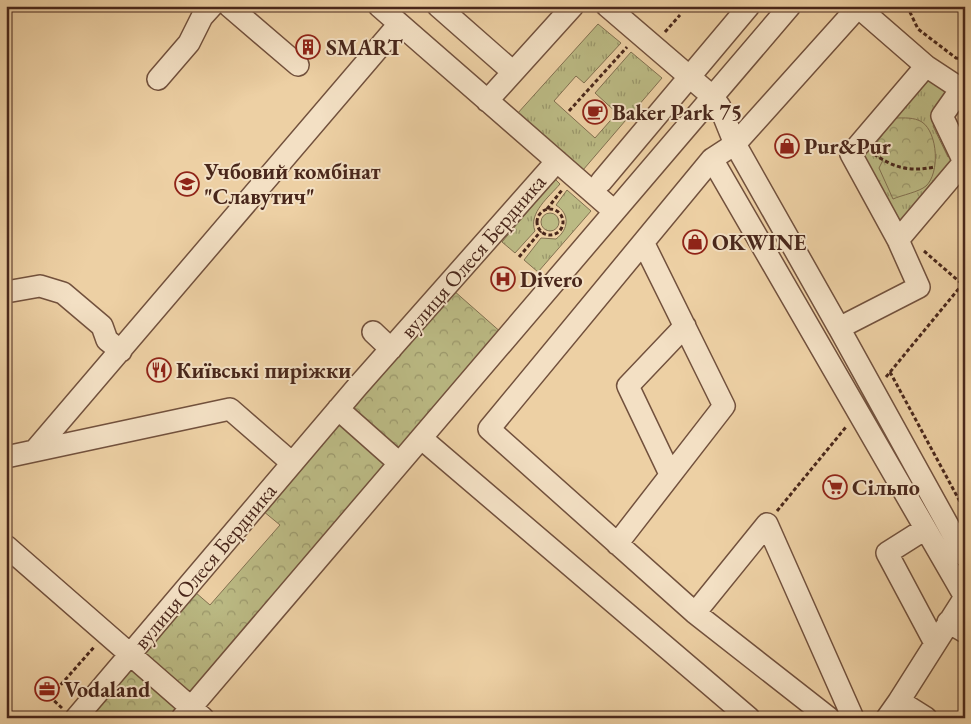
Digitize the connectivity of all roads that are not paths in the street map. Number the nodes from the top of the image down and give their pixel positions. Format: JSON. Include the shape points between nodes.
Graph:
{"nodes":[{"id":1,"x":212,"y":6,"type":"edge"},
{"id":2,"x":229,"y":6,"type":"edge"},
{"id":3,"x":379,"y":6,"type":"edge"},
{"id":4,"x":573,"y":6,"type":"edge"},
{"id":5,"x":750,"y":6,"type":"edge"},
{"id":6,"x":790,"y":6,"type":"edge"},
{"id":7,"x":442,"y":7,"type":"edge"},
{"id":8,"x":858,"y":7,"type":"edge"},
{"id":9,"x":618,"y":9,"type":"edge"},
{"id":10,"x":399,"y":24,"type":"junction"},
{"id":11,"x":298,"y":65,"type":"dead end"},
{"id":12,"x":926,"y":66,"type":"junction"},
{"id":13,"x":513,"y":72,"type":"junction"},
{"id":14,"x":690,"y":76,"type":"junction"},
{"id":15,"x":158,"y":79,"type":"dead end"},
{"id":16,"x":963,"y":88,"type":"edge"},
{"id":17,"x":713,"y":96,"type":"junction"},
{"id":18,"x":487,"y":101,"type":"junction"},
{"id":19,"x":735,"y":144,"type":"junction"},
{"id":20,"x":712,"y":159,"type":"junction"},
{"id":21,"x":557,"y":161,"type":"junction"},
{"id":22,"x":601,"y":182,"type":"dead end"},
{"id":23,"x":614,"y":211,"type":"junction"},
{"id":24,"x":898,"y":240,"type":"junction"},
{"id":25,"x":644,"y":244,"type":"junction"},
{"id":26,"x":6,"y":292,"type":"edge"},
{"id":27,"x":685,"y":326,"type":"junction"},
{"id":28,"x":839,"y":328,"type":"junction"},
{"id":29,"x":373,"y":332,"type":"dead end"},
{"id":30,"x":391,"y":349,"type":"junction"},
{"id":31,"x":121,"y":351,"type":"junction"},
{"id":32,"x":338,"y":409,"type":"junction"},
{"id":33,"x":421,"y":438,"type":"junction"},
{"id":34,"x":36,"y":449,"type":"junction"},
{"id":35,"x":6,"y":457,"type":"edge"},
{"id":36,"x":292,"y":463,"type":"junction"},
{"id":37,"x":399,"y":463,"type":"junction"},
{"id":38,"x":670,"y":474,"type":"junction"},
{"id":39,"x":926,"y":529,"type":"junction"},
{"id":40,"x":617,"y":544,"type":"junction"},
{"id":41,"x":6,"y":546,"type":"edge"},
{"id":42,"x":965,"y":556,"type":"edge"},
{"id":43,"x":965,"y":597,"type":"edge"},
{"id":44,"x":695,"y":613,"type":"junction"},
{"id":45,"x":956,"y":627,"type":"edge"},
{"id":46,"x":934,"y":643,"type":"junction"},
{"id":47,"x":130,"y":654,"type":"junction"},
{"id":48,"x":893,"y":709,"type":"edge"},
{"id":49,"x":192,"y":714,"type":"edge"},
{"id":50,"x":72,"y":715,"type":"edge"},
{"id":51,"x":749,"y":718,"type":"edge"},
{"id":52,"x":829,"y":718,"type":"edge"},
{"id":53,"x":853,"y":718,"type":"edge"},
{"id":54,"x":926,"y":718,"type":"edge"}],
"edges":[{"from":1,"to":15,"type":"street","via":[[202,17],[189,43]]},
{"from":2,"to":11,"type":"street"},
{"from":3,"to":10,"type":"street"},
{"from":4,"to":13,"type":"street"},
{"from":5,"to":14,"type":"street"},
{"from":6,"to":17,"type":"street","name":"вулиця Олеся Бердника"},
{"from":7,"to":13,"type":"street"},
{"from":8,"to":12,"type":"street"},
{"from":8,"to":19,"type":"street"},
{"from":9,"to":14,"type":"street","via":[[653,45]]},
{"from":10,"to":18,"type":"street"},
{"from":10,"to":31,"type":"street"},
{"from":12,"to":16,"type":"street"},
{"from":12,"to":24,"type":"street","via":[[851,154]]},
{"from":13,"to":18,"type":"street"},
{"from":14,"to":17,"type":"street"},
{"from":14,"to":22,"type":"street"},
{"from":16,"to":24,"type":"street","via":[[942,116],[964,162]]},
{"from":17,"to":19,"type":"street"},
{"from":17,"to":23,"type":"street","name":"вулиця Олеся Бердника"},
{"from":18,"to":21,"type":"street"},
{"from":19,"to":20,"type":"street"},
{"from":19,"to":28,"type":"street"},
{"from":20,"to":25,"type":"street"},
{"from":20,"to":39,"type":"street"},
{"from":21,"to":23,"type":"street","name":"вулиця Олеся Бердника"},
{"from":21,"to":30,"type":"street","name":"вулиця Олеся Бердника"},
{"from":23,"to":33,"type":"street","name":"вулиця Олеся Бердника"},
{"from":24,"to":28,"type":"street","via":[[919,287]]},
{"from":25,"to":27,"type":"street"},
{"from":25,"to":40,"type":"street","via":[[489,429]]},
{"from":26,"to":31,"type":"street","via":[[40,286],[63,293],[102,326],[107,340]]},
{"from":27,"to":38,"type":"street","via":[[724,406]]},
{"from":27,"to":38,"type":"street","via":[[628,386]]},
{"from":28,"to":42,"type":"street"},
{"from":29,"to":30,"type":"street"},
{"from":30,"to":32,"type":"street","name":"вулиця Олеся Бердника"},
{"from":31,"to":34,"type":"street"},
{"from":32,"to":36,"type":"street","name":"вулиця Олеся Бердника"},
{"from":32,"to":37,"type":"street"},
{"from":33,"to":37,"type":"street","name":"вулиця Олеся Бердника"},
{"from":33,"to":51,"type":"street"},
{"from":34,"to":35,"type":"street"},
{"from":34,"to":36,"type":"street","via":[[230,409]]},
{"from":36,"to":47,"type":"street","name":"вулиця Олеся Бердника"},
{"from":37,"to":49,"type":"street","name":"вулиця Олеся Бердника"},
{"from":38,"to":40,"type":"street"},
{"from":39,"to":43,"type":"street"},
{"from":39,"to":46,"type":"street","via":[[887,553]]},
{"from":40,"to":44,"type":"street"},
{"from":41,"to":47,"type":"street"},
{"from":43,"to":45,"type":"street"},
{"from":44,"to":52,"type":"street"},
{"from":44,"to":53,"type":"street","via":[[767,524]]},
{"from":45,"to":46,"type":"street"},
{"from":46,"to":48,"type":"street"},
{"from":47,"to":49,"type":"street","name":"вулиця Олеся Бердника"},
{"from":47,"to":50,"type":"street","name":"вулиця Олеся Бердника"},
{"from":48,"to":54,"type":"street"}]}
